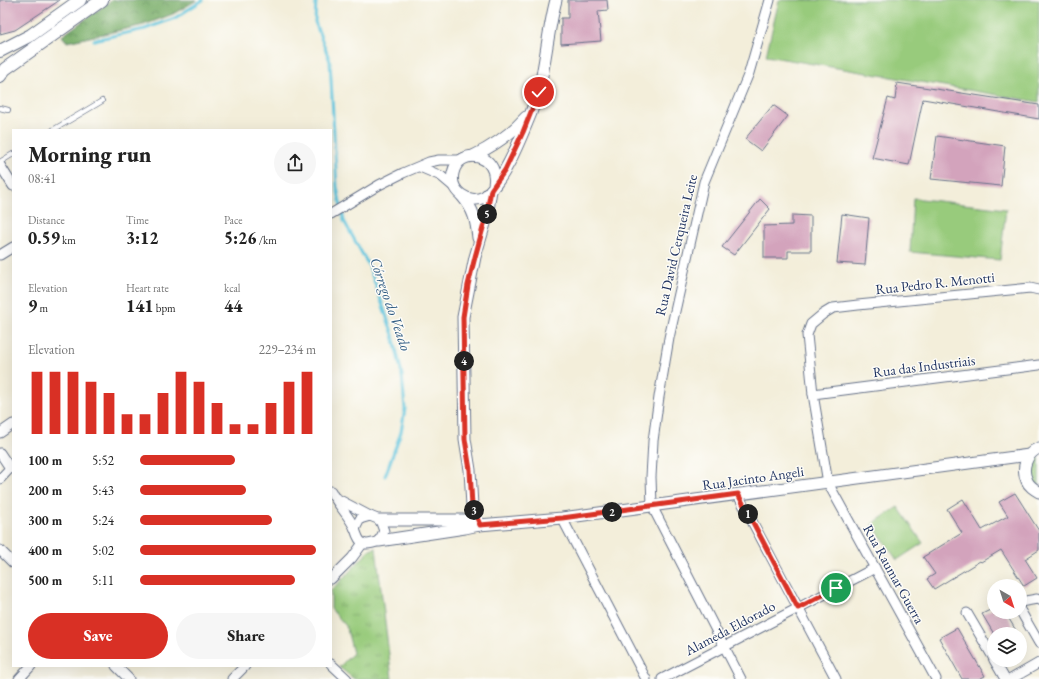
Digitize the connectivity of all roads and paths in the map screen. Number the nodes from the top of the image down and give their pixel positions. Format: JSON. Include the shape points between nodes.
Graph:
{"nodes":[{"id":1,"x":80,"y":0,"type":"edge"},
{"id":2,"x":102,"y":0,"type":"edge"},
{"id":3,"x":556,"y":0,"type":"edge"},
{"id":4,"x":770,"y":0,"type":"edge"},
{"id":5,"x":0,"y":51,"type":"edge"},
{"id":6,"x":0,"y":76,"type":"edge"},
{"id":7,"x":102,"y":101,"type":"dead end"},
{"id":8,"x":0,"y":108,"type":"edge"},
{"id":9,"x":8,"y":110,"type":"dead end"},
{"id":10,"x":531,"y":112,"type":"junction"},
{"id":11,"x":55,"y":129,"type":"edge"},
{"id":12,"x":12,"y":155,"type":"edge"},
{"id":13,"x":473,"y":156,"type":"junction"},
{"id":14,"x":462,"y":160,"type":"junction"},
{"id":15,"x":0,"y":162,"type":"edge"},
{"id":16,"x":0,"y":165,"type":"edge"},
{"id":17,"x":420,"y":167,"type":"junction"},
{"id":18,"x":12,"y":184,"type":"edge"},
{"id":19,"x":454,"y":187,"type":"junction"},
{"id":20,"x":493,"y":187,"type":"junction"},
{"id":21,"x":462,"y":196,"type":"junction"},
{"id":22,"x":332,"y":213,"type":"edge"},
{"id":23,"x":479,"y":243,"type":"junction"},
{"id":24,"x":12,"y":248,"type":"edge"},
{"id":25,"x":0,"y":255,"type":"edge"},
{"id":26,"x":1039,"y":290,"type":"edge"},
{"id":27,"x":833,"y":308,"type":"joint"},
{"id":28,"x":1039,"y":365,"type":"edge"},
{"id":29,"x":813,"y":394,"type":"junction"},
{"id":30,"x":12,"y":425,"type":"edge"},
{"id":31,"x":0,"y":432,"type":"edge"},
{"id":32,"x":1039,"y":448,"type":"edge"},
{"id":33,"x":0,"y":453,"type":"edge"},
{"id":34,"x":1029,"y":455,"type":"junction"},
{"id":35,"x":11,"y":467,"type":"edge"},
{"id":36,"x":0,"y":479,"type":"edge"},
{"id":37,"x":828,"y":483,"type":"junction"},
{"id":38,"x":1039,"y":492,"type":"edge"},
{"id":39,"x":332,"y":493,"type":"edge"},
{"id":40,"x":738,"y":494,"type":"junction"},
{"id":41,"x":652,"y":506,"type":"junction"},
{"id":42,"x":375,"y":518,"type":"junction"},
{"id":43,"x":562,"y":518,"type":"junction"},
{"id":44,"x":480,"y":525,"type":"junction"},
{"id":45,"x":355,"y":529,"type":"junction"},
{"id":46,"x":379,"y":541,"type":"junction"},
{"id":47,"x":363,"y":543,"type":"junction"},
{"id":48,"x":0,"y":550,"type":"edge"},
{"id":49,"x":12,"y":562,"type":"edge"},
{"id":50,"x":875,"y":568,"type":"junction"},
{"id":51,"x":332,"y":578,"type":"edge"},
{"id":52,"x":1039,"y":600,"type":"edge"},
{"id":53,"x":1027,"y":601,"type":"edge"},
{"id":54,"x":798,"y":608,"type":"junction"},
{"id":55,"x":967,"y":613,"type":"dead end"},
{"id":56,"x":1025,"y":619,"type":"edge"},
{"id":57,"x":1039,"y":643,"type":"edge"},
{"id":58,"x":724,"y":647,"type":"junction"},
{"id":59,"x":987,"y":648,"type":"edge"},
{"id":60,"x":1039,"y":662,"type":"edge"},
{"id":61,"x":332,"y":665,"type":"edge"},
{"id":62,"x":31,"y":667,"type":"edge"},
{"id":63,"x":117,"y":667,"type":"edge"},
{"id":64,"x":244,"y":667,"type":"edge"},
{"id":65,"x":998,"y":667,"type":"edge"},
{"id":66,"x":19,"y":679,"type":"edge"},
{"id":67,"x":129,"y":679,"type":"edge"},
{"id":68,"x":232,"y":679,"type":"edge"},
{"id":69,"x":347,"y":679,"type":"edge"},
{"id":70,"x":646,"y":679,"type":"edge"},
{"id":71,"x":662,"y":679,"type":"edge"},
{"id":72,"x":741,"y":679,"type":"edge"},
{"id":73,"x":836,"y":679,"type":"edge"},
{"id":74,"x":936,"y":679,"type":"edge"},
{"id":75,"x":1005,"y":679,"type":"edge"},
{"id":76,"x":1011,"y":679,"type":"edge"}],
"edges":[{"from":1,"to":5,"type":"main road","via":[[31,35]]},
{"from":2,"to":6,"type":"main road","via":[[6,69]]},
{"from":3,"to":10,"type":"street","via":[[539,92]]},
{"from":4,"to":41,"type":"street","name":"Rua David Cerqueira Leite","via":[[749,72],[704,182],[669,338],[659,396],[653,441]]},
{"from":7,"to":11,"type":"lane"},
{"from":8,"to":9,"type":"lane"},
{"from":10,"to":13,"type":"street","via":[[508,136]]},
{"from":10,"to":20,"type":"street","via":[[505,170]]},
{"from":12,"to":15,"type":"lane"},
{"from":13,"to":14,"type":"street"},
{"from":13,"to":20,"type":"street","via":[[483,158],[492,166],[495,172]]},
{"from":14,"to":17,"type":"street","via":[[440,160]]},
{"from":14,"to":19,"type":"street","via":[[453,172]]},
{"from":16,"to":18,"type":"street"},
{"from":17,"to":19,"type":"street","via":[[441,176]]},
{"from":17,"to":22,"type":"street","via":[[394,177]]},
{"from":19,"to":21,"type":"street"},
{"from":20,"to":21,"type":"street","via":[[482,198],[470,199]]},
{"from":20,"to":23,"type":"street"},
{"from":21,"to":23,"type":"street","via":[[474,214]]},
{"from":23,"to":44,"type":"street","via":[[463,317],[465,439],[472,506]]},
{"from":24,"to":25,"type":"street"},
{"from":26,"to":27,"type":"street","name":"Rua Pedro R. Menotti","via":[[1030,288]]},
{"from":27,"to":29,"type":"street","name":"Rua Raumar Guerra","via":[[811,324],[807,334]]},
{"from":28,"to":29,"type":"street","name":"Rua das Industriais"},
{"from":29,"to":37,"type":"street","name":"Rua Raumar Guerra"},
{"from":30,"to":31,"type":"street"},
{"from":32,"to":34,"type":"street"},
{"from":33,"to":35,"type":"street"},
{"from":34,"to":37,"type":"street","name":"Rua Jacinto Angeli"},
{"from":34,"to":38,"type":"street","via":[[1024,473],[1027,482]]},
{"from":35,"to":36,"type":"street"},
{"from":37,"to":40,"type":"street","name":"Rua Jacinto Angeli"},
{"from":37,"to":50,"type":"street","name":"Rua Raumar Guerra"},
{"from":39,"to":42,"type":"street"},
{"from":39,"to":45,"type":"street"},
{"from":40,"to":41,"type":"street","name":"Rua Jacinto Angeli"},
{"from":40,"to":54,"type":"street"},
{"from":41,"to":43,"type":"street","name":"Rua Jacinto Angeli"},
{"from":41,"to":58,"type":"street"},
{"from":42,"to":44,"type":"street","name":"Rua Jacinto Angeli","via":[[465,520]]},
{"from":42,"to":45,"type":"street","via":[[360,519]]},
{"from":42,"to":46,"type":"street","via":[[384,531]]},
{"from":43,"to":44,"type":"street","name":"Rua Jacinto Angeli"},
{"from":43,"to":70,"type":"street"},
{"from":44,"to":46,"type":"street","name":"Rua Jacinto Angeli"},
{"from":45,"to":47,"type":"street","via":[[358,540]]},
{"from":46,"to":47,"type":"street","via":[[368,545]]},
{"from":47,"to":51,"type":"street"},
{"from":48,"to":49,"type":"street"},
{"from":50,"to":54,"type":"street","name":"Alameda Eldorado"},
{"from":50,"to":74,"type":"street","name":"Rua Raumar Guerra"},
{"from":52,"to":53,"type":"street"},
{"from":54,"to":58,"type":"street","name":"Alameda Eldorado"},
{"from":54,"to":73,"type":"street"},
{"from":55,"to":59,"type":"street"},
{"from":56,"to":57,"type":"street"},
{"from":58,"to":71,"type":"street","name":"Alameda Eldorado"},
{"from":58,"to":72,"type":"street"},
{"from":60,"to":76,"type":"street"},
{"from":61,"to":69,"type":"street"},
{"from":62,"to":66,"type":"street"},
{"from":63,"to":67,"type":"street"},
{"from":64,"to":68,"type":"street"},
{"from":65,"to":75,"type":"street"}]}
